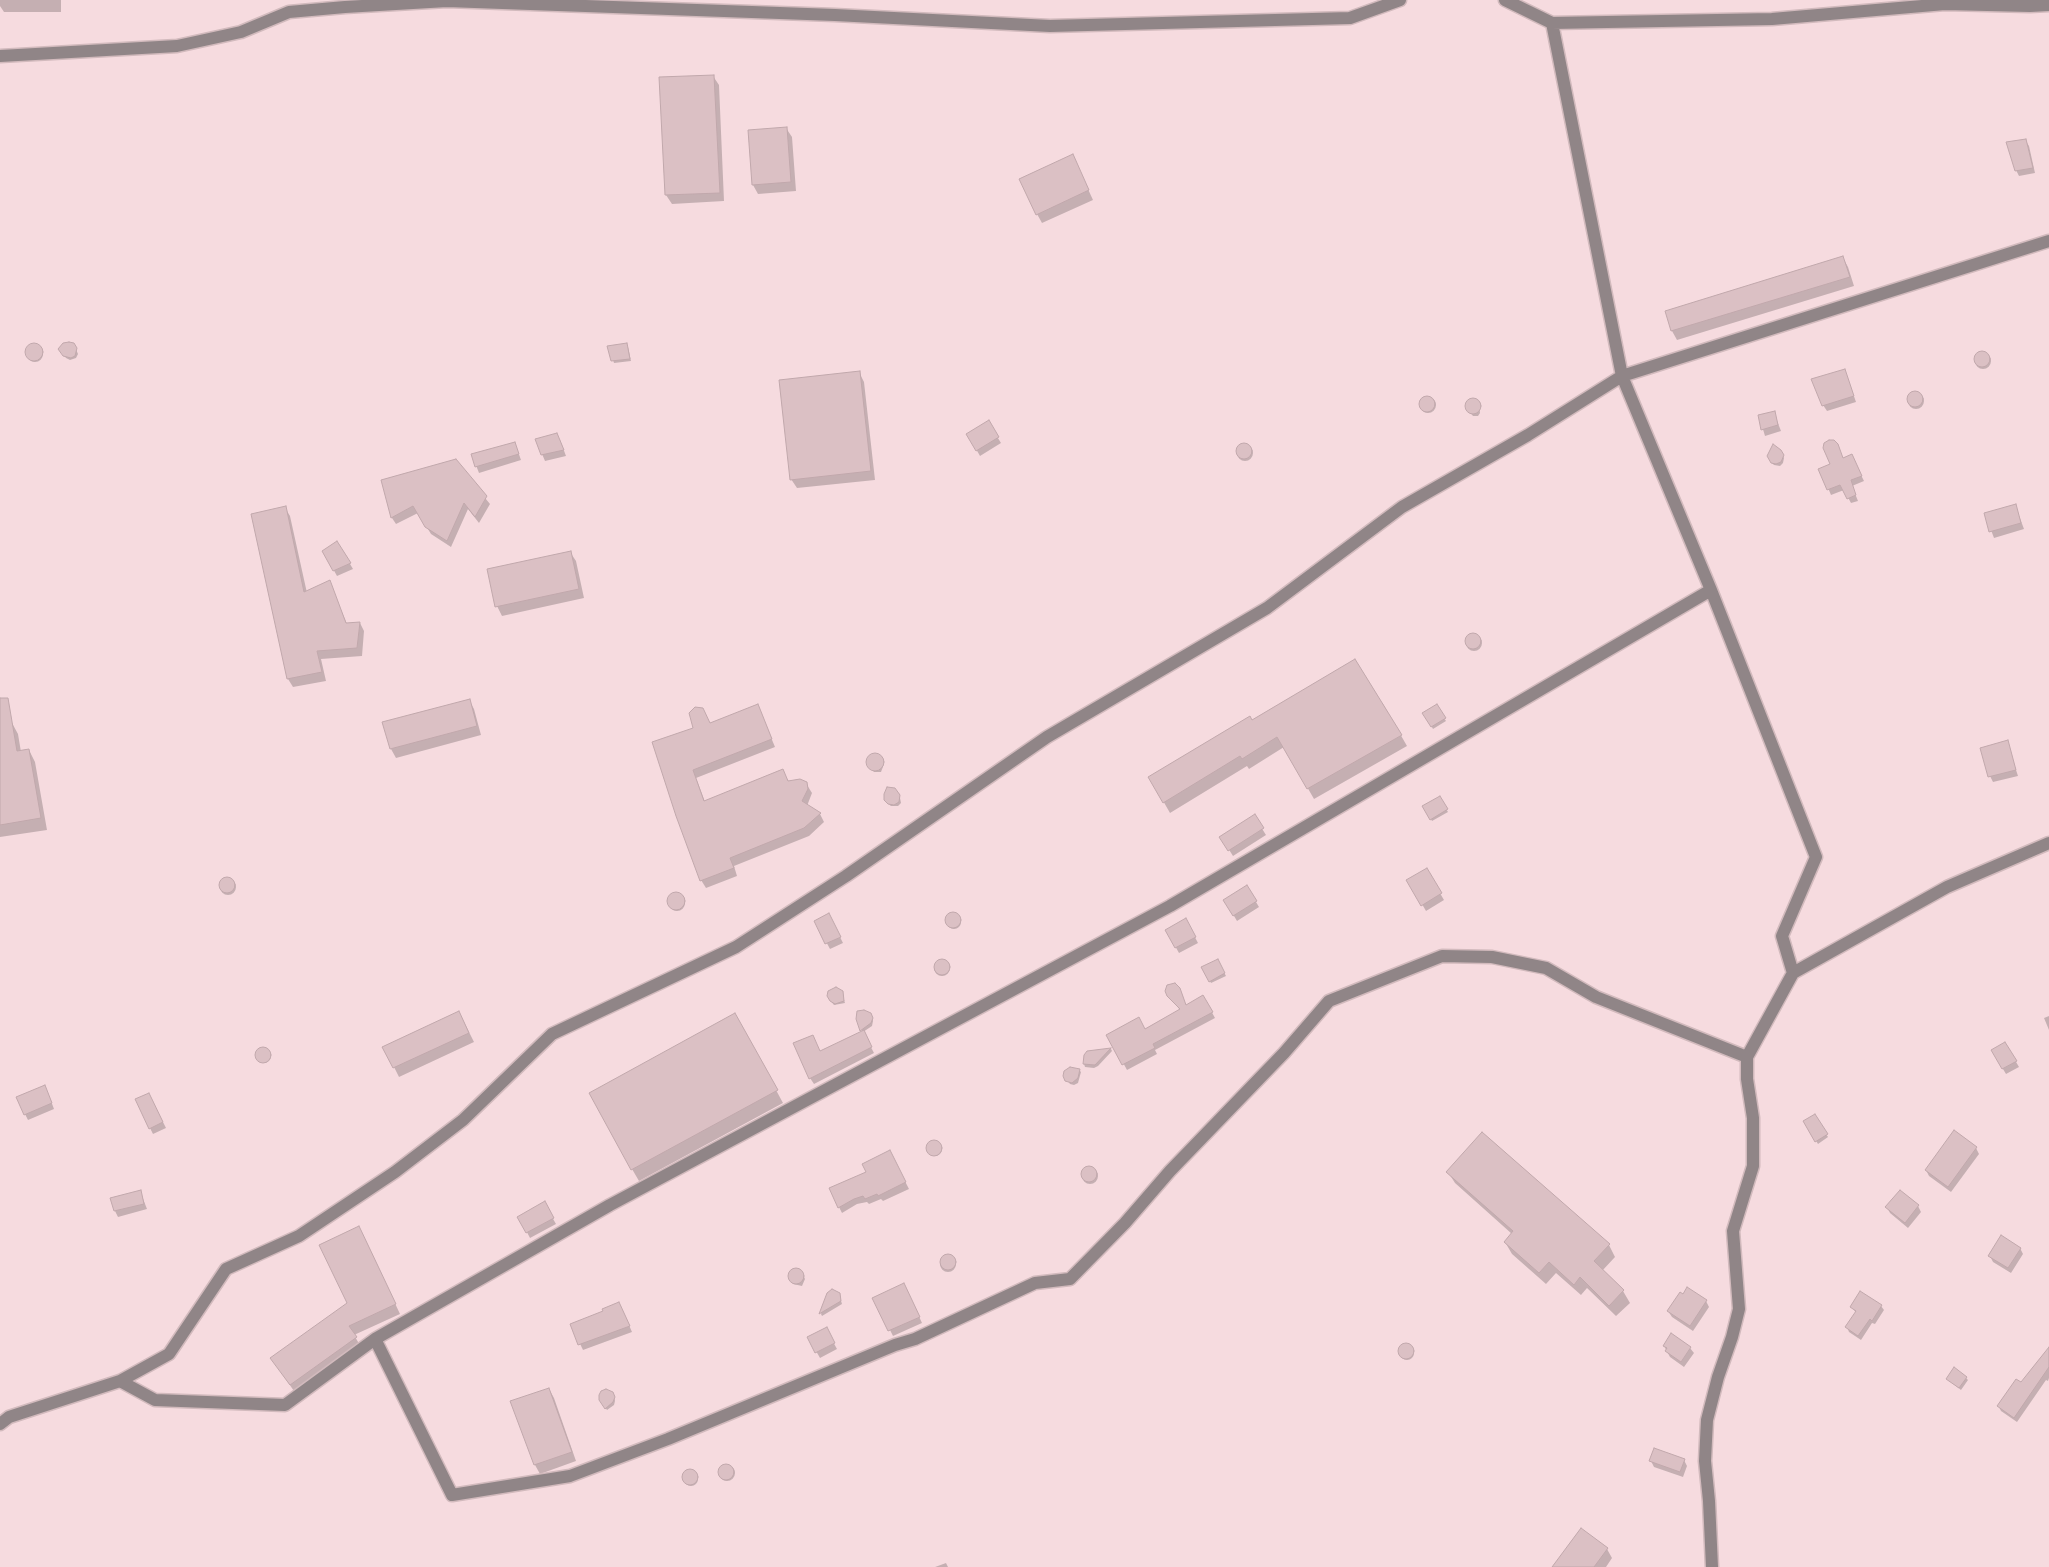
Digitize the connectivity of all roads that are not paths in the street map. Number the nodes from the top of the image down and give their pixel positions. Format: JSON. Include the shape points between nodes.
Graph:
{"nodes":[{"id":1,"x":1400,"y":0,"type":"edge"},
{"id":2,"x":1505,"y":0,"type":"edge"},
{"id":3,"x":1865,"y":0,"type":"edge"},
{"id":4,"x":2049,"y":5,"type":"edge"},
{"id":5,"x":1847,"y":13,"type":"junction"},
{"id":6,"x":1552,"y":23,"type":"junction"},
{"id":7,"x":0,"y":56,"type":"edge"},
{"id":8,"x":2049,"y":241,"type":"edge"},
{"id":9,"x":1622,"y":376,"type":"junction"},
{"id":10,"x":1711,"y":590,"type":"junction"},
{"id":11,"x":2049,"y":843,"type":"edge"},
{"id":12,"x":1793,"y":973,"type":"junction"},
{"id":13,"x":1747,"y":1057,"type":"junction"},
{"id":14,"x":375,"y":1339,"type":"junction"},
{"id":15,"x":120,"y":1381,"type":"junction"},
{"id":16,"x":0,"y":1424,"type":"edge"},
{"id":17,"x":1712,"y":1567,"type":"edge"}],
"edges":[{"from":1,"to":7,"type":"street","via":[[1350,18],[1050,26],[447,1],[289,12],[241,32],[177,46]]},
{"from":2,"to":6,"type":"street"},
{"from":3,"to":5,"type":"street"},
{"from":4,"to":5,"type":"street","via":[[1945,4]]},
{"from":5,"to":6,"type":"street","via":[[1772,19]]},
{"from":6,"to":9,"type":"street"},
{"from":8,"to":9,"type":"street"},
{"from":9,"to":10,"type":"street"},
{"from":9,"to":15,"type":"street","via":[[1528,435],[1402,506],[1267,608],[1047,737],[846,876],[736,947],[552,1034],[464,1120],[395,1172],[299,1236],[226,1269],[170,1354]]},
{"from":10,"to":12,"type":"street","via":[[1816,857],[1782,936]]},
{"from":10,"to":14,"type":"street","via":[[1170,906],[610,1205]]},
{"from":11,"to":12,"type":"street","via":[[1947,887]]},
{"from":12,"to":13,"type":"street"},
{"from":13,"to":14,"type":"street","via":[[1596,997],[1546,968],[1492,957],[1442,956],[1329,1001],[1284,1053],[1070,1279],[1035,1283],[915,1339],[668,1440],[570,1476],[452,1495]]},
{"from":13,"to":17,"type":"street","via":[[1746,1079],[1753,1118],[1753,1166],[1734,1231],[1739,1309],[1707,1420],[1705,1460]]},
{"from":14,"to":15,"type":"street","via":[[285,1405],[155,1400]]},
{"from":15,"to":16,"type":"street","via":[[9,1417]]}]}
